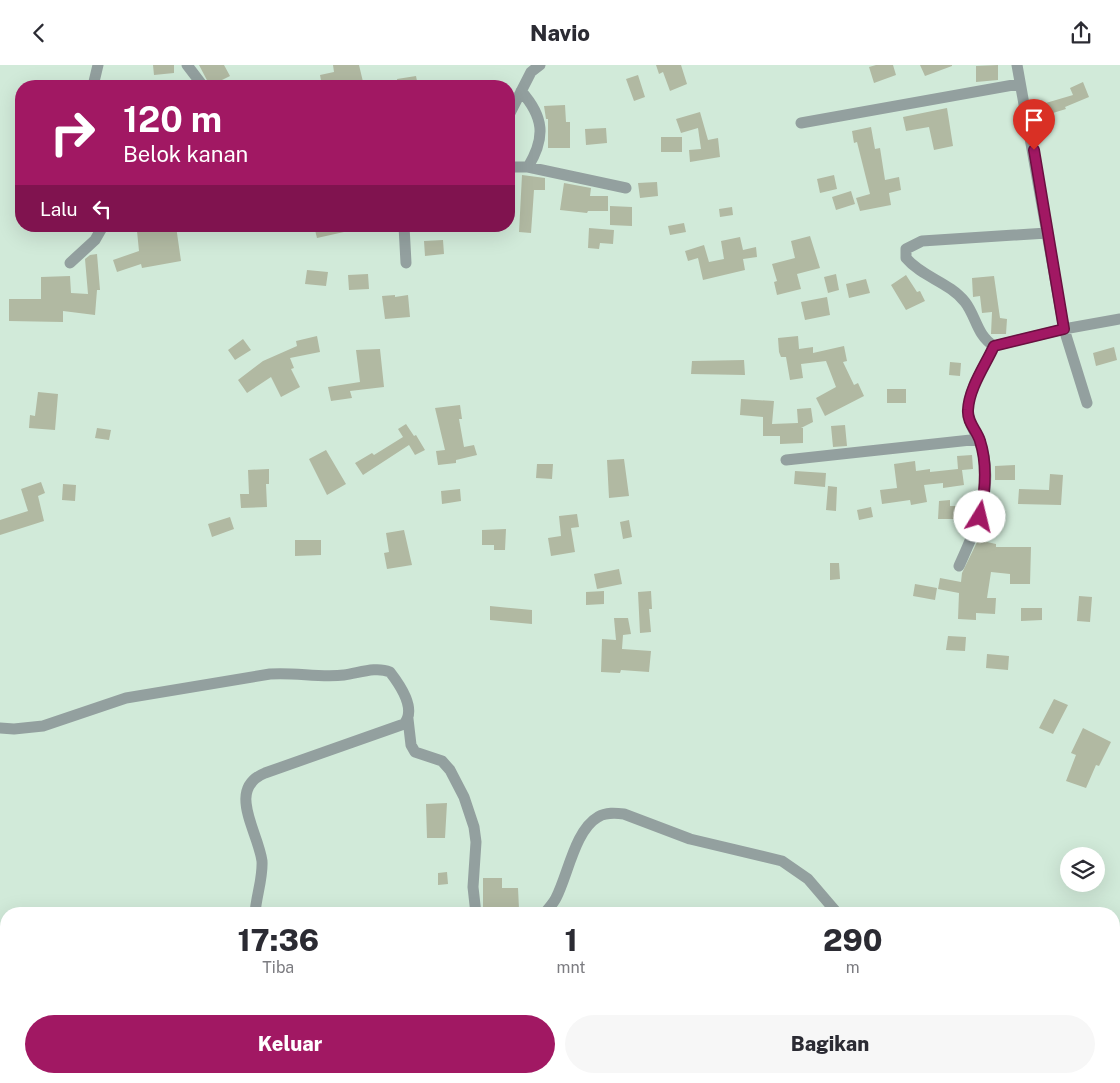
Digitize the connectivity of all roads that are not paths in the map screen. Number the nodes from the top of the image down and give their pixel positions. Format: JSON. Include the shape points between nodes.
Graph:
{"nodes":[{"id":1,"x":98,"y":65,"type":"edge"},
{"id":2,"x":186,"y":65,"type":"edge"},
{"id":3,"x":540,"y":65,"type":"edge"},
{"id":4,"x":1017,"y":65,"type":"edge"},
{"id":5,"x":94,"y":80,"type":"edge"},
{"id":6,"x":198,"y":80,"type":"edge"},
{"id":7,"x":1019,"y":84,"type":"junction"},
{"id":8,"x":521,"y":91,"type":"junction"},
{"id":9,"x":515,"y":103,"type":"edge"},
{"id":10,"x":801,"y":123,"type":"dead end"},
{"id":11,"x":515,"y":167,"type":"edge"},
{"id":12,"x":528,"y":167,"type":"junction"},
{"id":13,"x":626,"y":188,"type":"dead end"},
{"id":14,"x":100,"y":232,"type":"edge"},
{"id":15,"x":404,"y":232,"type":"edge"},
{"id":16,"x":1047,"y":233,"type":"junction"},
{"id":17,"x":70,"y":263,"type":"dead end"},
{"id":18,"x":406,"y":263,"type":"dead end"},
{"id":19,"x":1120,"y":319,"type":"edge"},
{"id":20,"x":1064,"y":329,"type":"junction"},
{"id":21,"x":994,"y":346,"type":"junction"},
{"id":22,"x":1087,"y":403,"type":"dead end"},
{"id":23,"x":980,"y":439,"type":"junction"},
{"id":24,"x":786,"y":460,"type":"dead end"},
{"id":25,"x":959,"y":566,"type":"dead end"},
{"id":26,"x":408,"y":719,"type":"junction"},
{"id":27,"x":0,"y":728,"type":"edge"},
{"id":28,"x":256,"y":907,"type":"edge"},
{"id":29,"x":475,"y":907,"type":"edge"},
{"id":30,"x":549,"y":907,"type":"edge"},
{"id":31,"x":832,"y":907,"type":"edge"}],
"edges":[{"from":1,"to":5,"type":"street"},
{"from":2,"to":6,"type":"street"},
{"from":3,"to":8,"type":"street","via":[[531,72]]},
{"from":4,"to":7,"type":"street"},
{"from":7,"to":10,"type":"street"},
{"from":7,"to":16,"type":"street","via":[[1034,150]]},
{"from":8,"to":9,"type":"street"},
{"from":8,"to":12,"type":"street","via":[[534,107],[540,126],[538,144]]},
{"from":11,"to":12,"type":"street"},
{"from":12,"to":13,"type":"street"},
{"from":14,"to":17,"type":"street"},
{"from":15,"to":18,"type":"street"},
{"from":16,"to":20,"type":"street"},
{"from":16,"to":21,"type":"street","via":[[922,241],[906,249],[909,261],[949,287],[966,303],[985,339]]},
{"from":19,"to":20,"type":"street"},
{"from":20,"to":21,"type":"street"},
{"from":20,"to":22,"type":"street"},
{"from":21,"to":23,"type":"street","via":[[967,412],[970,424]]},
{"from":23,"to":24,"type":"street"},
{"from":23,"to":25,"type":"street","via":[[984,457],[983,502],[978,523]]},
{"from":26,"to":27,"type":"street","via":[[409,707],[390,672],[380,670],[341,675],[288,672],[126,698],[43,726]]},
{"from":26,"to":28,"type":"street","via":[[397,727],[253,778],[248,785],[247,805],[262,859]]},
{"from":26,"to":29,"type":"street","via":[[415,752],[442,761],[458,783],[470,815],[476,842]]},
{"from":30,"to":31,"type":"street","via":[[586,830],[598,817],[615,813],[690,839],[782,861],[808,879]]}]}
